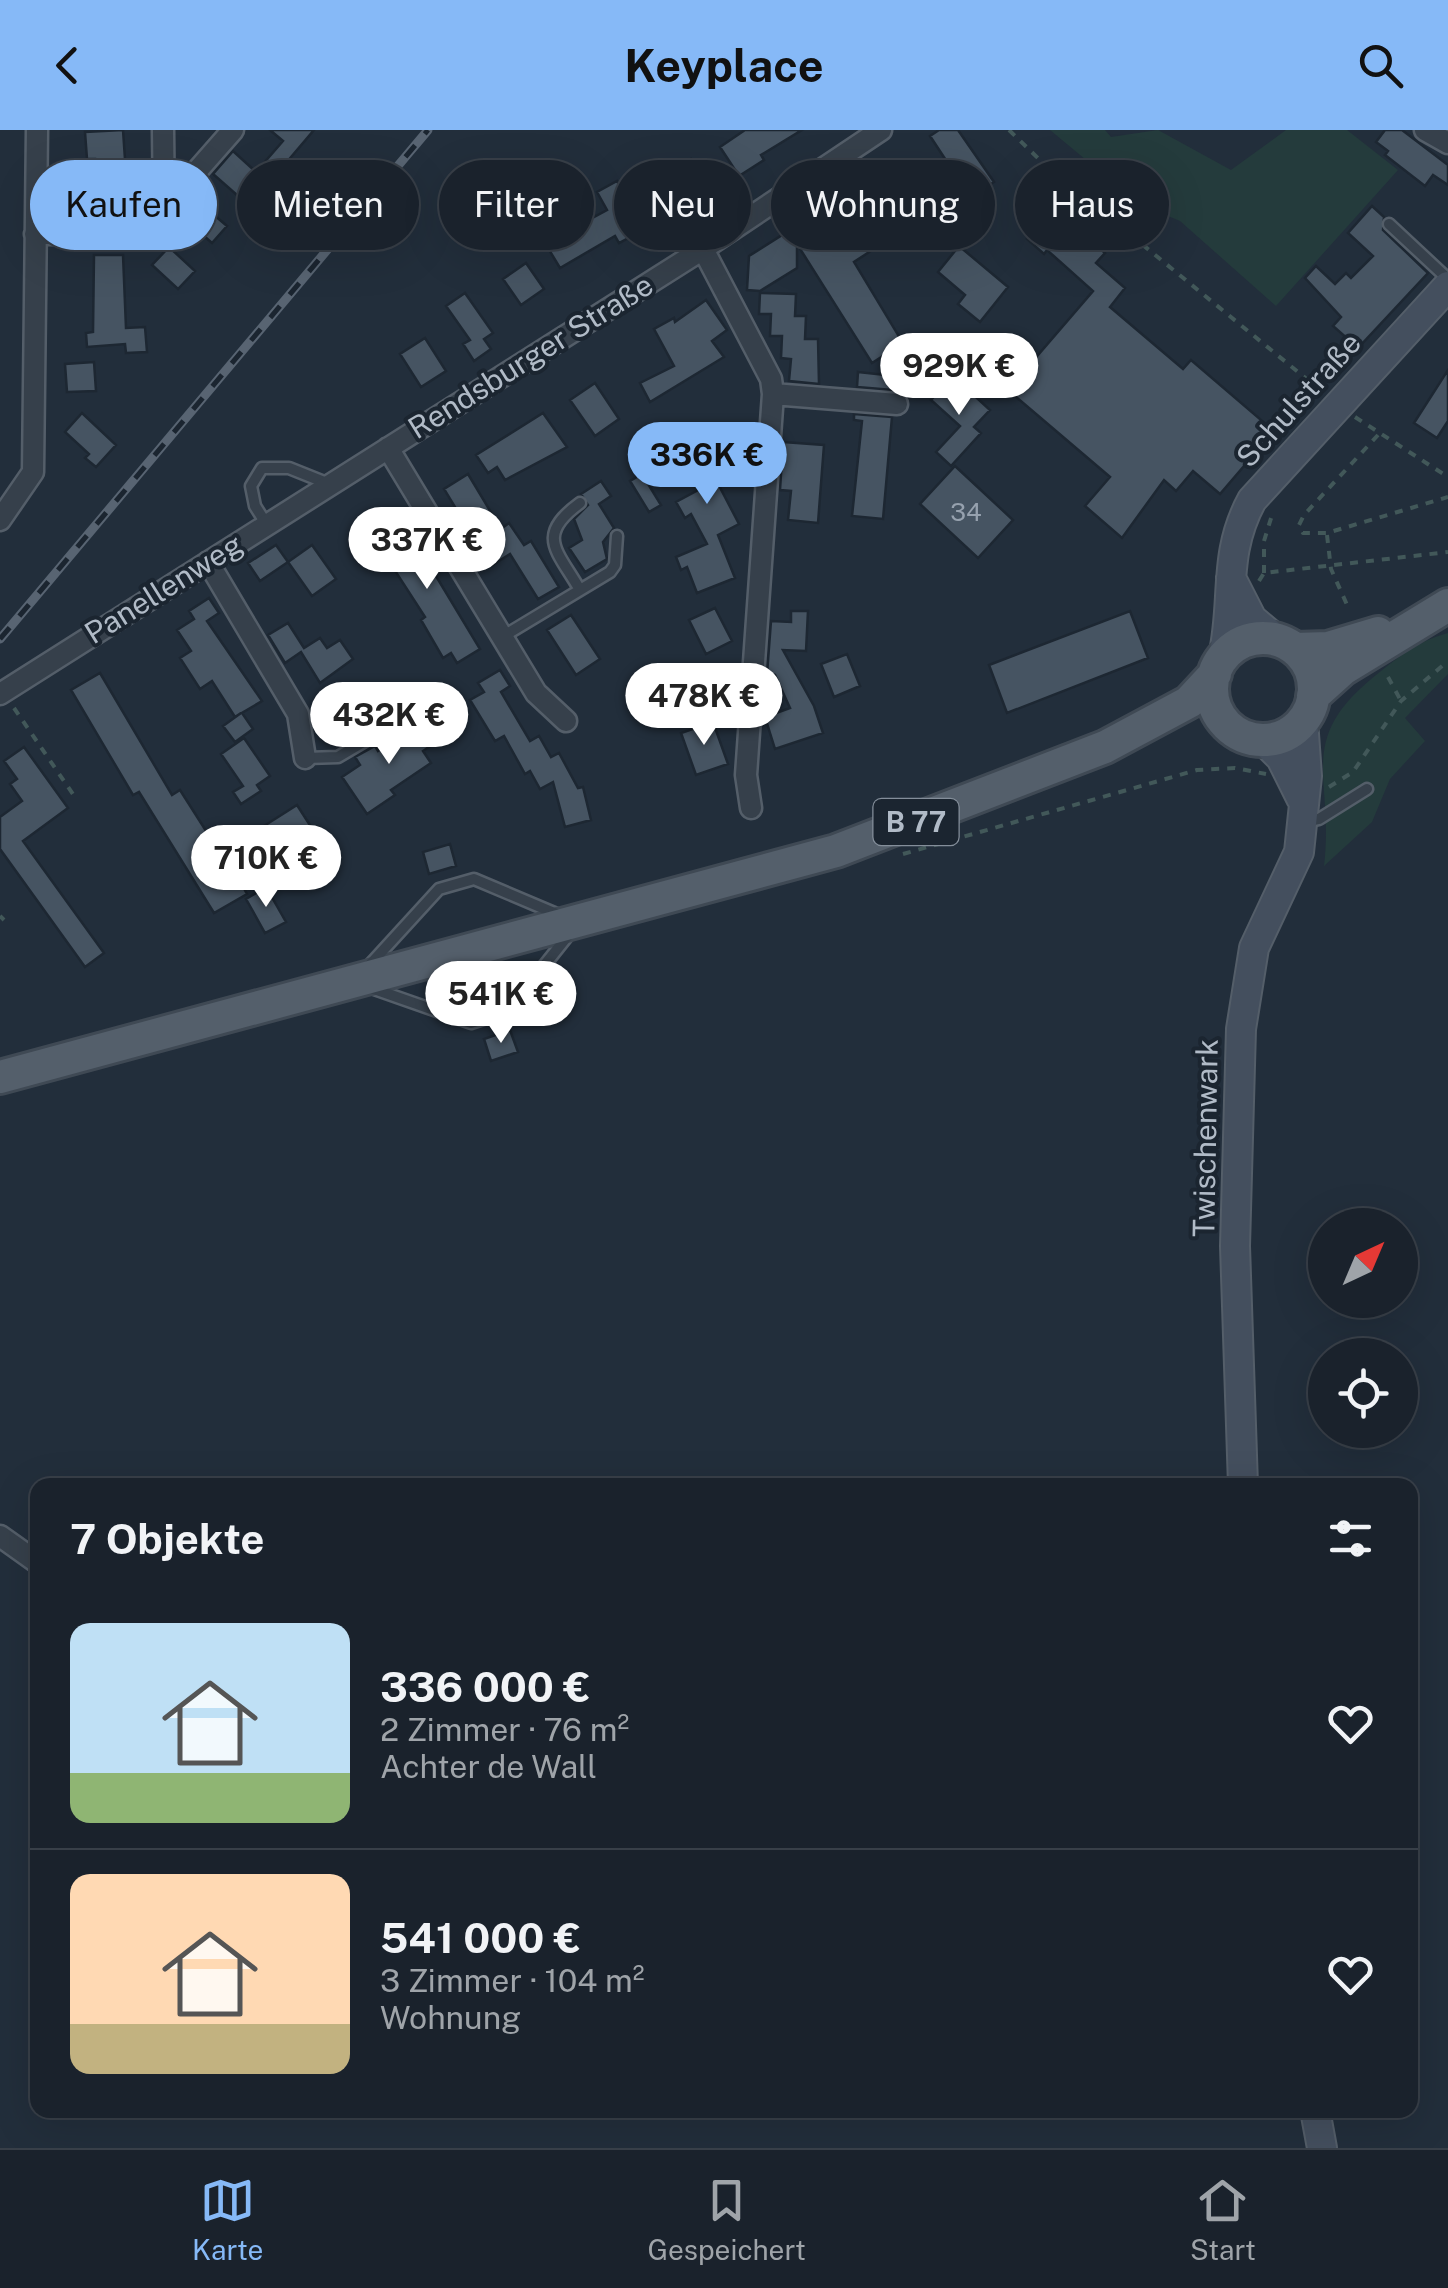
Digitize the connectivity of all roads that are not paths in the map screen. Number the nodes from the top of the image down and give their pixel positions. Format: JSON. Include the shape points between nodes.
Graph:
{"nodes":[{"id":1,"x":37,"y":130,"type":"edge"},
{"id":2,"x":164,"y":130,"type":"edge"},
{"id":3,"x":233,"y":130,"type":"edge"},
{"id":4,"x":882,"y":130,"type":"edge"},
{"id":5,"x":1425,"y":130,"type":"edge"},
{"id":6,"x":1448,"y":144,"type":"edge"},
{"id":7,"x":36,"y":160,"type":"edge"},
{"id":8,"x":164,"y":160,"type":"edge"},
{"id":9,"x":207,"y":160,"type":"edge"},
{"id":10,"x":751,"y":217,"type":"edge"},
{"id":11,"x":1389,"y":224,"type":"dead end"},
{"id":12,"x":35,"y":250,"type":"edge"},
{"id":13,"x":701,"y":250,"type":"edge"},
{"id":14,"x":704,"y":250,"type":"edge"},
{"id":15,"x":1448,"y":282,"type":"edge"},
{"id":16,"x":773,"y":394,"type":"junction"},
{"id":17,"x":897,"y":404,"type":"dead end"},
{"id":18,"x":388,"y":448,"type":"junction"},
{"id":19,"x":330,"y":485,"type":"junction"},
{"id":20,"x":580,"y":504,"type":"dead end"},
{"id":21,"x":0,"y":520,"type":"edge"},
{"id":22,"x":267,"y":525,"type":"junction"},
{"id":23,"x":617,"y":536,"type":"dead end"},
{"id":24,"x":208,"y":562,"type":"junction"},
{"id":25,"x":1230,"y":576,"type":"junction"},
{"id":26,"x":580,"y":590,"type":"junction"},
{"id":27,"x":1440,"y":610,"type":"edge"},
{"id":28,"x":502,"y":637,"type":"junction"},
{"id":29,"x":1286,"y":644,"type":"junction"},
{"id":30,"x":1219,"y":666,"type":"junction"},
{"id":31,"x":2,"y":693,"type":"edge"},
{"id":32,"x":1308,"y":708,"type":"junction"},
{"id":33,"x":566,"y":721,"type":"dead end"},
{"id":34,"x":392,"y":725,"type":"dead end"},
{"id":35,"x":1229,"y":726,"type":"junction"},
{"id":36,"x":1262,"y":739,"type":"junction"},
{"id":37,"x":1105,"y":747,"type":"junction"},
{"id":38,"x":304,"y":758,"type":"joint"},
{"id":39,"x":1366,"y":788,"type":"dead end"},
{"id":40,"x":751,"y":808,"type":"dead end"},
{"id":41,"x":1309,"y":815,"type":"junction"},
{"id":42,"x":578,"y":923,"type":"junction"},
{"id":43,"x":354,"y":982,"type":"junction"},
{"id":44,"x":0,"y":1077,"type":"edge"},
{"id":45,"x":1243,"y":1478,"type":"edge"},
{"id":46,"x":0,"y":1536,"type":"edge"},
{"id":47,"x":30,"y":1558,"type":"edge"},
{"id":48,"x":1316,"y":2118,"type":"edge"},
{"id":49,"x":1322,"y":2148,"type":"edge"}],
"edges":[{"from":1,"to":7,"type":"street"},
{"from":2,"to":8,"type":"street"},
{"from":3,"to":9,"type":"street"},
{"from":4,"to":10,"type":"street","name":"Rendsburger Straße"},
{"from":5,"to":6,"type":"street"},
{"from":11,"to":15,"type":"lane"},
{"from":12,"to":21,"type":"street","via":[[33,472]]},
{"from":13,"to":18,"type":"street","name":"Rendsburger Straße"},
{"from":14,"to":16,"type":"street"},
{"from":15,"to":25,"type":"street","name":"Schulstraße","via":[[1252,500],[1237,528]]},
{"from":16,"to":17,"type":"street"},
{"from":16,"to":40,"type":"street","via":[[746,775]]},
{"from":18,"to":19,"type":"street","name":"Rendsburger Straße"},
{"from":18,"to":28,"type":"street"},
{"from":19,"to":22,"type":"street","name":"Panellenweg"},
{"from":19,"to":22,"type":"lane","via":[[289,468],[262,468],[251,486]]},
{"from":20,"to":26,"type":"lane","via":[[552,530],[552,542]]},
{"from":22,"to":24,"type":"street","name":"Panellenweg"},
{"from":23,"to":26,"type":"lane","via":[[615,565]]},
{"from":24,"to":31,"type":"street","name":"Panellenweg"},
{"from":24,"to":38,"type":"street","via":[[298,714]]},
{"from":25,"to":29,"type":"street","via":[[1258,626]]},
{"from":25,"to":30,"type":"street","name":"Schulstraße"},
{"from":26,"to":28,"type":"lane"},
{"from":27,"to":29,"type":"main road","via":[[1337,646]]},
{"from":27,"to":32,"type":"main road","via":[[1343,669]]},
{"from":28,"to":33,"type":"street","via":[[536,693]]},
{"from":29,"to":30,"type":"main road","via":[[1251,640]]},
{"from":29,"to":32,"type":"main road","via":[[1310,670]]},
{"from":30,"to":35,"type":"main road","via":[[1215,705]]},
{"from":30,"to":37,"type":"main road","number":"B 77","via":[[1180,708]]},
{"from":32,"to":36,"type":"main road","via":[[1282,736]]},
{"from":32,"to":41,"type":"street","name":"Twischenwark"},
{"from":34,"to":38,"type":"lane","via":[[338,757]]},
{"from":35,"to":36,"type":"main road"},
{"from":35,"to":37,"type":"main road","number":"B 77","via":[[1204,724]]},
{"from":36,"to":41,"type":"street","via":[[1286,766]]},
{"from":37,"to":42,"type":"main road","number":"B 77","via":[[836,851]]},
{"from":39,"to":41,"type":"lane"},
{"from":41,"to":45,"type":"street","name":"Twischenwark","via":[[1285,888],[1254,948],[1241,1028],[1235,1246]]},
{"from":42,"to":43,"type":"main road","number":"B 77"},
{"from":42,"to":43,"type":"lane","via":[[474,879],[439,889]]},
{"from":42,"to":43,"type":"lane","via":[[508,1010],[471,1024]]},
{"from":43,"to":44,"type":"main road","number":"B 77"},
{"from":46,"to":47,"type":"street"},
{"from":48,"to":49,"type":"street"}]}
